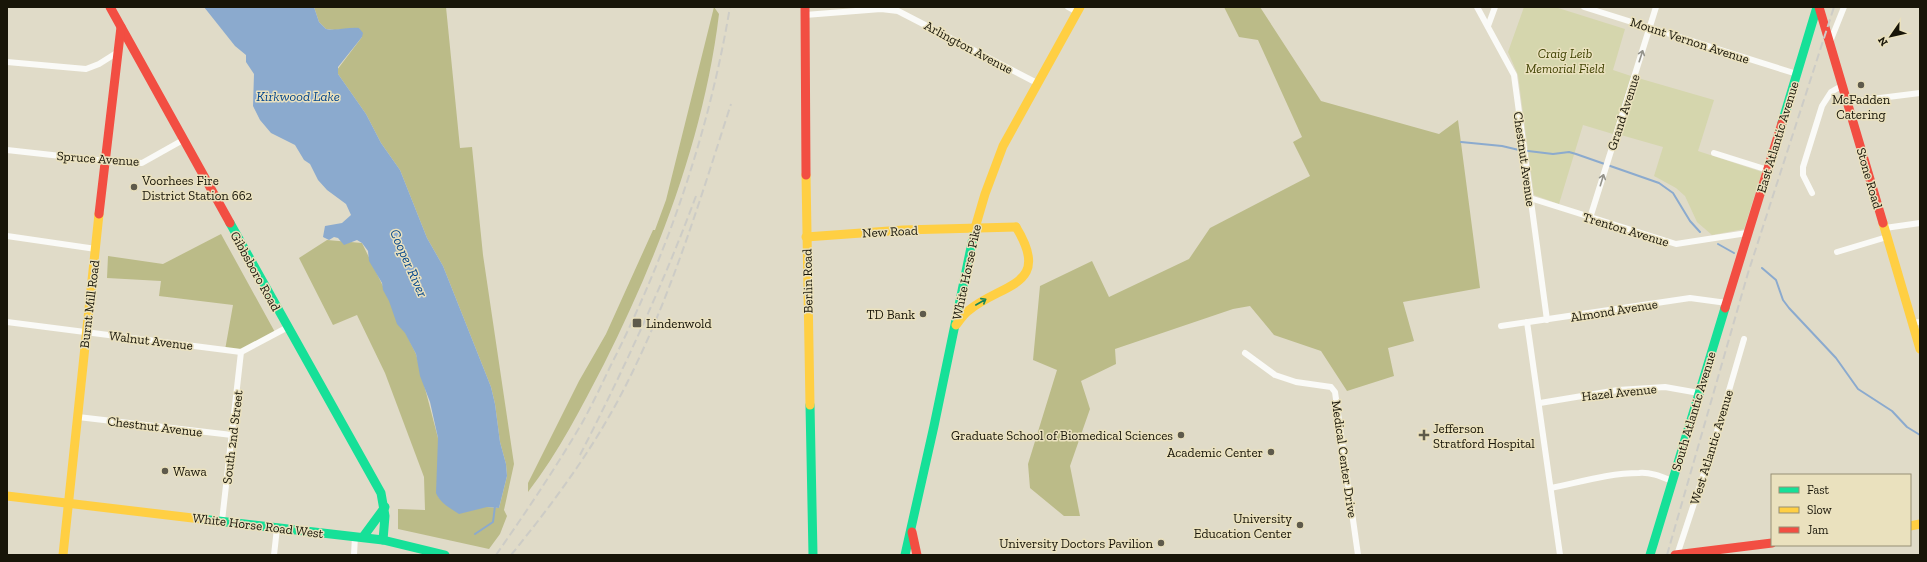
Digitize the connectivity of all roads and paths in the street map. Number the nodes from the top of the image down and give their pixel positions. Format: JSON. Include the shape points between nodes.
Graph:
{"nodes":[{"id":1,"x":110,"y":7,"type":"edge"},
{"id":2,"x":1068,"y":7,"type":"edge"},
{"id":3,"x":1477,"y":7,"type":"edge"},
{"id":4,"x":1494,"y":7,"type":"edge"},
{"id":5,"x":1584,"y":7,"type":"edge"},
{"id":6,"x":1656,"y":7,"type":"edge"},
{"id":7,"x":1818,"y":7,"type":"edge"},
{"id":8,"x":1844,"y":7,"type":"edge"},
{"id":9,"x":881,"y":8,"type":"edge"},
{"id":10,"x":1078,"y":9,"type":"edge"},
{"id":11,"x":805,"y":11,"type":"edge"},
{"id":12,"x":1488,"y":26,"type":"junction"},
{"id":13,"x":121,"y":27,"type":"junction"},
{"id":14,"x":1650,"y":27,"type":"junction"},
{"id":15,"x":1826,"y":27,"type":"junction"},
{"id":16,"x":1809,"y":31,"type":"junction"},
{"id":17,"x":1830,"y":42,"type":"junction"},
{"id":18,"x":118,"y":52,"type":"junction"},
{"id":19,"x":7,"y":62,"type":"edge"},
{"id":20,"x":1797,"y":74,"type":"junction"},
{"id":21,"x":1037,"y":83,"type":"junction"},
{"id":22,"x":1843,"y":85,"type":"junction"},
{"id":23,"x":1920,"y":93,"type":"edge"},
{"id":24,"x":1848,"y":102,"type":"junction"},
{"id":25,"x":183,"y":140,"type":"junction"},
{"id":26,"x":7,"y":150,"type":"edge"},
{"id":27,"x":1714,"y":153,"type":"dead end"},
{"id":28,"x":106,"y":161,"type":"junction"},
{"id":29,"x":1768,"y":170,"type":"junction"},
{"id":30,"x":1812,"y":193,"type":"dead end"},
{"id":31,"x":1530,"y":198,"type":"junction"},
{"id":32,"x":1590,"y":218,"type":"junction"},
{"id":33,"x":1920,"y":223,"type":"edge"},
{"id":34,"x":975,"y":227,"type":"junction"},
{"id":35,"x":1885,"y":228,"type":"junction"},
{"id":36,"x":1747,"y":233,"type":"junction"},
{"id":37,"x":7,"y":236,"type":"edge"},
{"id":38,"x":806,"y":237,"type":"junction"},
{"id":39,"x":1887,"y":237,"type":"junction"},
{"id":40,"x":96,"y":248,"type":"junction"},
{"id":41,"x":1837,"y":252,"type":"dead end"},
{"id":42,"x":1738,"y":267,"type":"joint"},
{"id":43,"x":1726,"y":303,"type":"junction"},
{"id":44,"x":1547,"y":320,"type":"junction"},
{"id":45,"x":7,"y":322,"type":"edge"},
{"id":46,"x":1527,"y":322,"type":"junction"},
{"id":47,"x":1916,"y":322,"type":"edge"},
{"id":48,"x":1501,"y":326,"type":"dead end"},
{"id":49,"x":288,"y":328,"type":"junction"},
{"id":50,"x":953,"y":329,"type":"junction"},
{"id":51,"x":86,"y":331,"type":"junction"},
{"id":52,"x":1744,"y":339,"type":"dead end"},
{"id":53,"x":1920,"y":349,"type":"edge"},
{"id":54,"x":241,"y":352,"type":"junction"},
{"id":55,"x":1245,"y":352,"type":"dead end"},
{"id":56,"x":1699,"y":393,"type":"junction"},
{"id":57,"x":1540,"y":403,"type":"junction"},
{"id":58,"x":78,"y":417,"type":"junction"},
{"id":59,"x":232,"y":435,"type":"junction"},
{"id":60,"x":1672,"y":481,"type":"junction"},
{"id":61,"x":1551,"y":488,"type":"junction"},
{"id":62,"x":7,"y":496,"type":"edge"},
{"id":63,"x":68,"y":503,"type":"junction"},
{"id":64,"x":385,"y":507,"type":"junction"},
{"id":65,"x":222,"y":521,"type":"junction"},
{"id":66,"x":277,"y":528,"type":"junction"},
{"id":67,"x":911,"y":528,"type":"junction"},
{"id":68,"x":359,"y":536,"type":"junction"},
{"id":69,"x":383,"y":540,"type":"junction"},
{"id":70,"x":1771,"y":543,"type":"edge"},
{"id":71,"x":1702,"y":553,"type":"edge"},
{"id":72,"x":63,"y":555,"type":"edge"},
{"id":73,"x":274,"y":555,"type":"edge"},
{"id":74,"x":354,"y":555,"type":"edge"},
{"id":75,"x":445,"y":555,"type":"edge"},
{"id":76,"x":812,"y":555,"type":"edge"},
{"id":77,"x":905,"y":555,"type":"edge"},
{"id":78,"x":917,"y":555,"type":"edge"},
{"id":79,"x":1358,"y":555,"type":"edge"},
{"id":80,"x":1560,"y":555,"type":"edge"},
{"id":81,"x":1650,"y":555,"type":"edge"},
{"id":82,"x":1676,"y":555,"type":"edge"}],
"edges":[{"from":1,"to":13,"type":"main road","name":"Gibbsboro Road"},
{"from":2,"to":10,"type":"street"},
{"from":3,"to":12,"type":"street","name":"Chestnut Avenue"},
{"from":4,"to":12,"type":"street"},
{"from":5,"to":14,"type":"street","name":"Mount Vernon Avenue"},
{"from":6,"to":14,"type":"street","name":"Grand Avenue"},
{"from":7,"to":15,"type":"main road","name":"Stone Road"},
{"from":7,"to":16,"type":"main road","name":"East Atlantic Avenue"},
{"from":8,"to":17,"type":"street"},
{"from":9,"to":11,"type":"street","name":"Arlington Avenue"},
{"from":9,"to":21,"type":"street","name":"Arlington Avenue","via":[[898,11]]},
{"from":10,"to":21,"type":"main road","name":"White Horse Pike"},
{"from":11,"to":38,"type":"main road","name":"Berlin Road"},
{"from":12,"to":31,"type":"street","name":"Chestnut Avenue","via":[[1514,75]]},
{"from":13,"to":18,"type":"main road","name":"Burnt Mill Road"},
{"from":13,"to":25,"type":"main road","name":"Gibbsboro Road"},
{"from":14,"to":20,"type":"street","name":"Mount Vernon Avenue"},
{"from":32,"to":14,"type":"street","name":"Grand Avenue","one_way":true},
{"from":15,"to":16,"type":"main road"},
{"from":15,"to":17,"type":"main road","name":"Stone Road"},
{"from":16,"to":20,"type":"main road","name":"East Atlantic Avenue"},
{"from":17,"to":22,"type":"main road","name":"Stone Road"},
{"from":18,"to":19,"type":"street","via":[[86,69]]},
{"from":18,"to":28,"type":"main road","name":"Burnt Mill Road"},
{"from":20,"to":29,"type":"main road","name":"East Atlantic Avenue"},
{"from":21,"to":34,"type":"main road","name":"White Horse Pike","via":[[1003,146]]},
{"from":22,"to":24,"type":"main road","name":"Stone Road"},
{"from":22,"to":30,"type":"street","via":[[1831,92],[1822,106],[1803,167],[1803,175]]},
{"from":23,"to":24,"type":"street"},
{"from":24,"to":35,"type":"main road","name":"Stone Road"},
{"from":25,"to":28,"type":"street","name":"Spruce Avenue","via":[[142,163]]},
{"from":25,"to":49,"type":"main road","name":"Gibbsboro Road"},
{"from":26,"to":28,"type":"street","name":"Spruce Avenue"},
{"from":27,"to":29,"type":"street"},
{"from":28,"to":40,"type":"main road","name":"Burnt Mill Road"},
{"from":29,"to":36,"type":"main road","name":"East Atlantic Avenue"},
{"from":31,"to":32,"type":"street","name":"Trenton Avenue"},
{"from":31,"to":44,"type":"street","name":"Chestnut Avenue"},
{"from":32,"to":36,"type":"street","name":"Trenton Avenue","via":[[1676,244]]},
{"from":33,"to":35,"type":"street"},
{"from":34,"to":38,"type":"main road","name":"New Road"},
{"from":34,"to":50,"type":"main road","name":"White Horse Pike"},
{"from":50,"to":34,"type":"main road","name":"New Road","one_way":true,"via":[[970,309],[1018,281],[1030,261],[1025,240],[1016,227]]},
{"from":35,"to":39,"type":"main road","name":"Stone Road"},
{"from":36,"to":42,"type":"main road","name":"East Atlantic Avenue"},
{"from":37,"to":40,"type":"street"},
{"from":38,"to":76,"type":"main road","name":"Berlin Road"},
{"from":39,"to":41,"type":"street"},
{"from":39,"to":47,"type":"main road","name":"Stone Road"},
{"from":40,"to":51,"type":"main road","name":"Burnt Mill Road"},
{"from":42,"to":43,"type":"main road","name":"South Atlantic Avenue"},
{"from":43,"to":44,"type":"street","name":"Almond Avenue","via":[[1690,298]]},
{"from":43,"to":56,"type":"main road","name":"South Atlantic Avenue"},
{"from":44,"to":46,"type":"street","name":"Almond Avenue"},
{"from":45,"to":51,"type":"street","name":"Walnut Avenue"},
{"from":46,"to":48,"type":"street","name":"Almond Avenue"},
{"from":46,"to":57,"type":"street"},
{"from":47,"to":53,"type":"main road","name":"Stone Road"},
{"from":49,"to":54,"type":"street"},
{"from":49,"to":64,"type":"main road","name":"Gibbsboro Road","via":[[381,493]]},
{"from":50,"to":67,"type":"main road","name":"White Horse Pike"},
{"from":51,"to":54,"type":"street","name":"Walnut Avenue"},
{"from":51,"to":58,"type":"main road","name":"Burnt Mill Road"},
{"from":52,"to":82,"type":"street","name":"West Atlantic Avenue","via":[[1711,452]]},
{"from":54,"to":59,"type":"street","name":"South 2nd Street"},
{"from":55,"to":79,"type":"street","name":"Medical Center Drive","via":[[1275,374],[1296,382],[1331,387],[1335,392]]},
{"from":56,"to":57,"type":"street","name":"Hazel Avenue","via":[[1666,387],[1618,390]]},
{"from":56,"to":60,"type":"main road","name":"South Atlantic Avenue"},
{"from":57,"to":61,"type":"street"},
{"from":58,"to":59,"type":"street","name":"Chestnut Avenue"},
{"from":58,"to":63,"type":"main road","name":"Burnt Mill Road"},
{"from":59,"to":65,"type":"street","name":"South 2nd Street"},
{"from":60,"to":61,"type":"street","via":[[1640,472]]},
{"from":60,"to":81,"type":"main road","name":"South Atlantic Avenue"},
{"from":61,"to":80,"type":"street"},
{"from":62,"to":63,"type":"main road","name":"White Horse Road West"},
{"from":63,"to":65,"type":"main road","name":"White Horse Road West"},
{"from":63,"to":72,"type":"main road","name":"Burnt Mill Road"},
{"from":64,"to":68,"type":"main road"},
{"from":64,"to":69,"type":"main road","name":"Gibbsboro Road"},
{"from":65,"to":66,"type":"main road","name":"White Horse Road West"},
{"from":66,"to":68,"type":"main road","name":"White Horse Road West"},
{"from":66,"to":73,"type":"street"},
{"from":67,"to":77,"type":"main road","name":"White Horse Pike"},
{"from":67,"to":78,"type":"main road"},
{"from":68,"to":69,"type":"main road","name":"White Horse Road West"},
{"from":68,"to":74,"type":"street"},
{"from":69,"to":75,"type":"main road","name":"White Horse Road West"},
{"from":70,"to":71,"type":"main road"},
{"from":71,"to":82,"type":"main road"}]}
